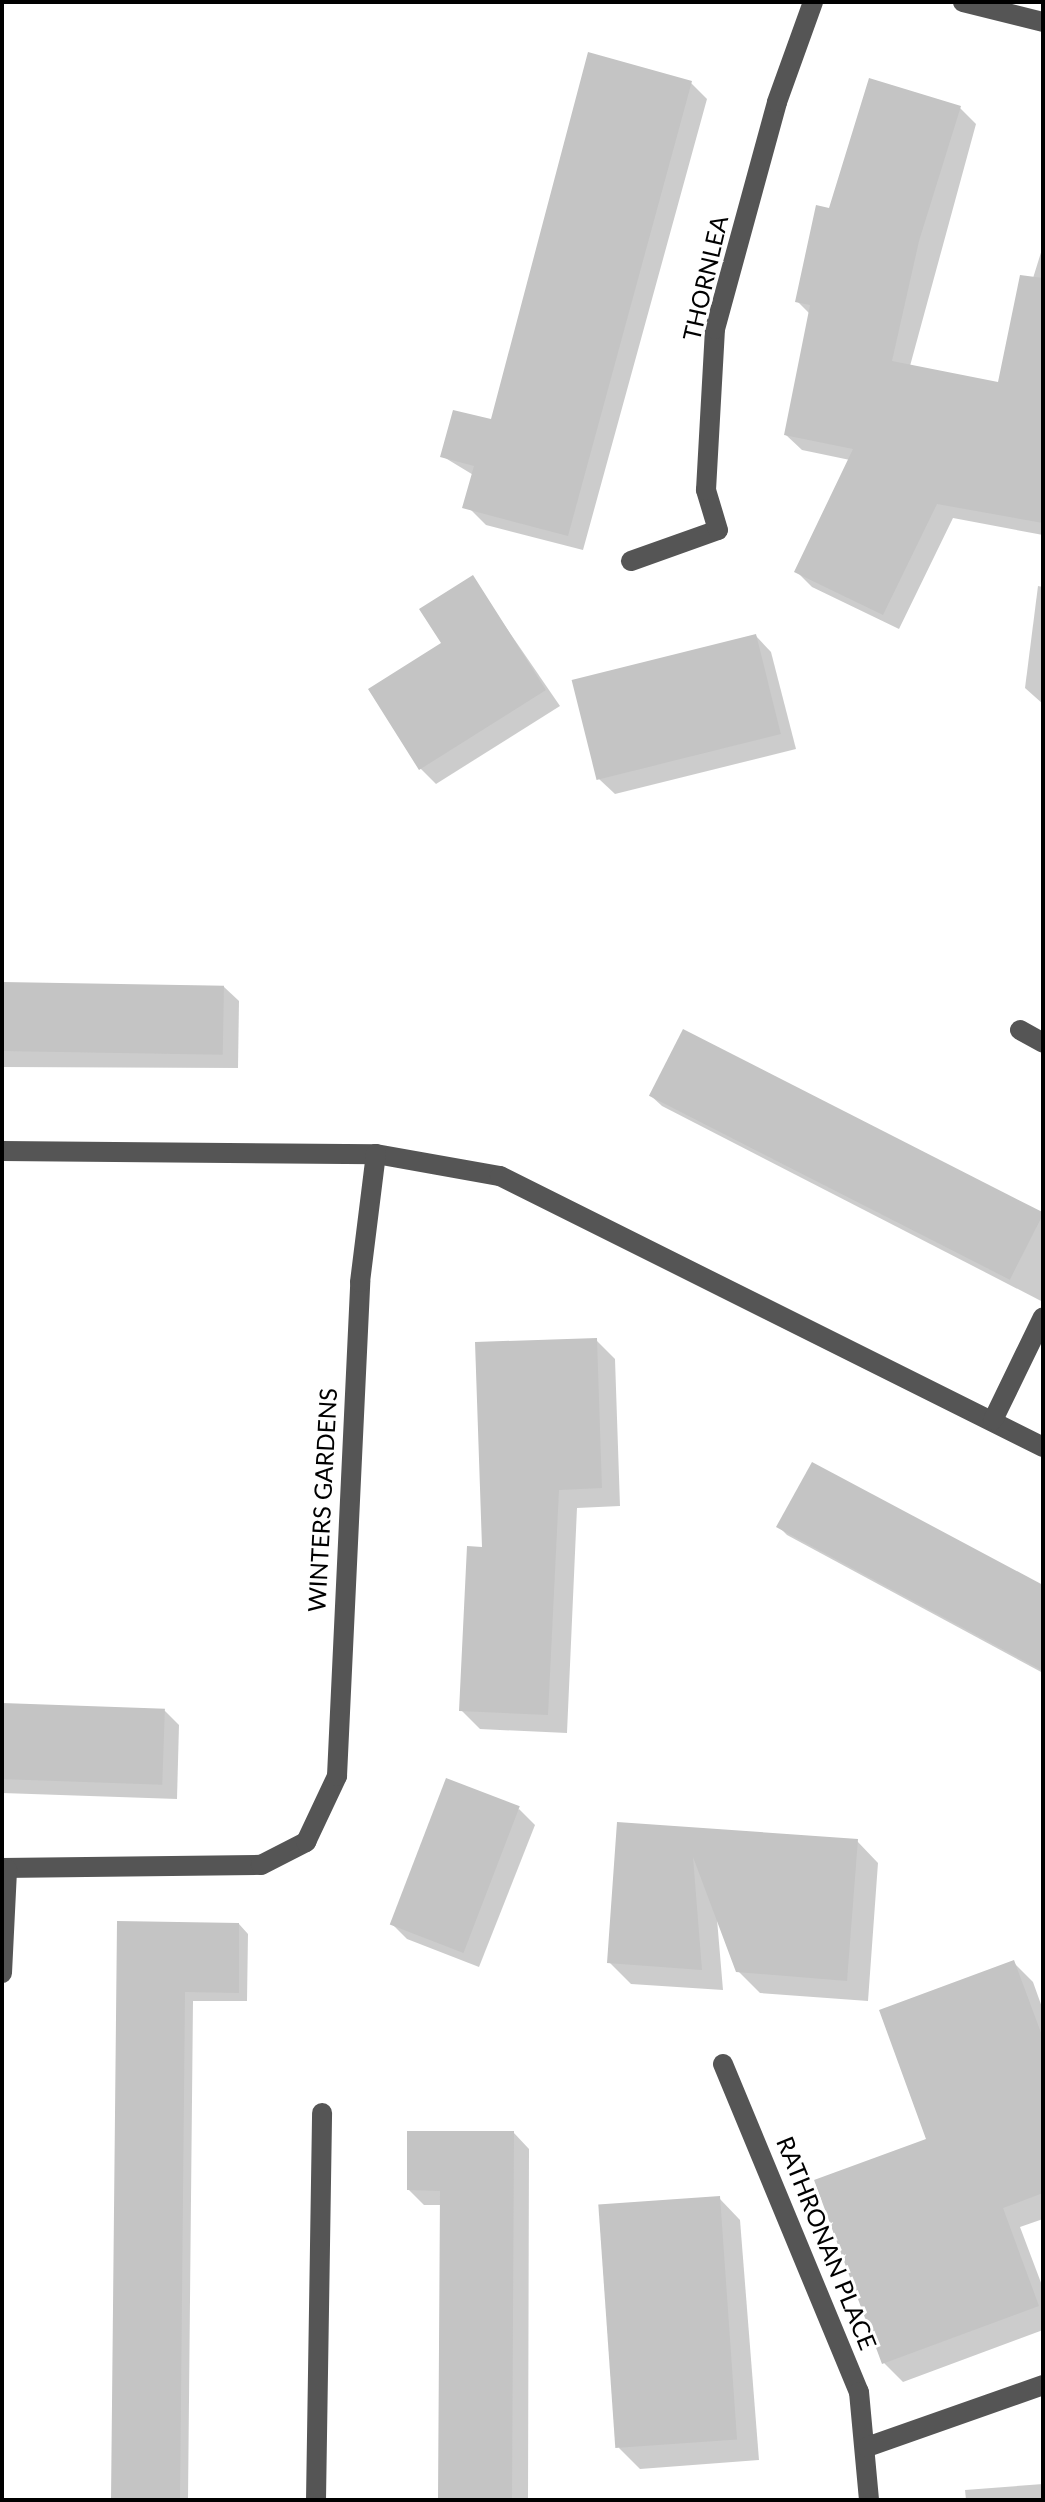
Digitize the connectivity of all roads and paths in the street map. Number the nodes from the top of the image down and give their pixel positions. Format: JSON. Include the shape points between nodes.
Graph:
{"nodes":[{"id":1,"x":813,"y":2,"type":"edge"},
{"id":2,"x":963,"y":2,"type":"edge"},
{"id":3,"x":1043,"y":22,"type":"edge"},
{"id":4,"x":631,"y":561,"type":"dead end"},
{"id":5,"x":1020,"y":1030,"type":"dead end"},
{"id":6,"x":1043,"y":1043,"type":"edge"},
{"id":7,"x":2,"y":1151,"type":"edge"},
{"id":8,"x":376,"y":1154,"type":"junction"},
{"id":9,"x":1043,"y":1317,"type":"edge"},
{"id":10,"x":993,"y":1420,"type":"junction"},
{"id":11,"x":1043,"y":1447,"type":"edge"},
{"id":12,"x":5,"y":1868,"type":"edge"},
{"id":13,"x":2,"y":1973,"type":"edge"},
{"id":14,"x":723,"y":2064,"type":"dead end"},
{"id":15,"x":322,"y":2113,"type":"dead end"},
{"id":16,"x":1043,"y":2385,"type":"edge"},
{"id":17,"x":867,"y":2447,"type":"junction"},
{"id":18,"x":316,"y":2500,"type":"edge"},
{"id":19,"x":869,"y":2500,"type":"edge"}],
"edges":[{"from":1,"to":4,"type":"street","name":"THORNLEA","via":[[777,102],[715,329],[706,490],[718,530]]},
{"from":2,"to":3,"type":"street"},
{"from":5,"to":6,"type":"street"},
{"from":7,"to":8,"type":"street"},
{"from":8,"to":10,"type":"street","via":[[500,1176]]},
{"from":8,"to":12,"type":"street","name":"WINTERS GARDENS","via":[[360,1282],[337,1776],[306,1842],[261,1865]]},
{"from":9,"to":10,"type":"street"},
{"from":10,"to":11,"type":"street"},
{"from":12,"to":13,"type":"street"},
{"from":14,"to":17,"type":"street","name":"RATHRONAN PLACE","via":[[859,2392]]},
{"from":15,"to":18,"type":"street"},
{"from":16,"to":17,"type":"street"},
{"from":17,"to":19,"type":"street","name":"RATHRONAN PLACE"}]}
